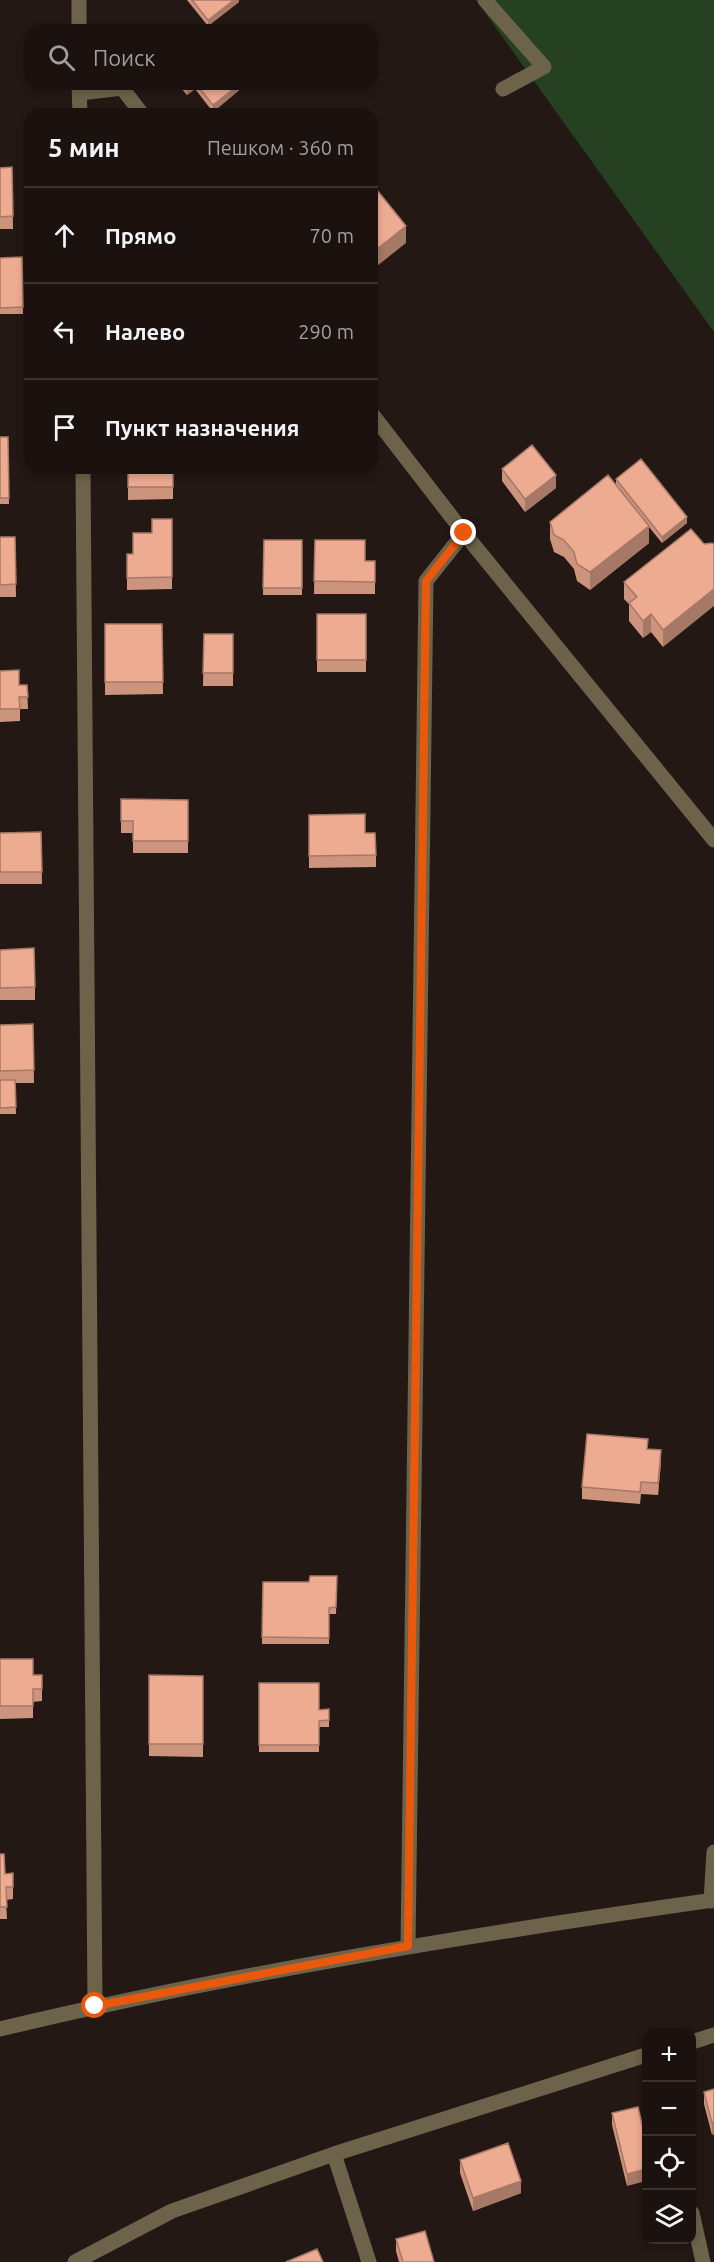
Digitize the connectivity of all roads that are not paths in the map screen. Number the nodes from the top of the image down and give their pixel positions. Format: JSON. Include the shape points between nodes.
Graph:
{"nodes":[{"id":1,"x":79,"y":0,"type":"edge"},
{"id":2,"x":485,"y":0,"type":"edge"},
{"id":3,"x":79,"y":24,"type":"edge"},
{"id":4,"x":503,"y":89,"type":"dead end"},
{"id":5,"x":80,"y":90,"type":"edge"},
{"id":6,"x":124,"y":90,"type":"edge"},
{"id":7,"x":80,"y":108,"type":"edge"},
{"id":8,"x":137,"y":108,"type":"edge"},
{"id":9,"x":378,"y":422,"type":"edge"},
{"id":10,"x":83,"y":474,"type":"edge"},
{"id":11,"x":464,"y":533,"type":"junction"},
{"id":12,"x":714,"y":840,"type":"edge"},
{"id":13,"x":714,"y":1852,"type":"edge"},
{"id":14,"x":712,"y":1901,"type":"edge"},
{"id":15,"x":408,"y":1946,"type":"junction"},
{"id":16,"x":95,"y":2006,"type":"junction"},
{"id":17,"x":0,"y":2029,"type":"edge"},
{"id":18,"x":714,"y":2035,"type":"edge"},
{"id":19,"x":696,"y":2041,"type":"edge"},
{"id":20,"x":642,"y":2056,"type":"edge"},
{"id":21,"x":334,"y":2154,"type":"junction"},
{"id":22,"x":696,"y":2231,"type":"edge"},
{"id":23,"x":75,"y":2262,"type":"edge"},
{"id":24,"x":369,"y":2262,"type":"edge"},
{"id":25,"x":703,"y":2262,"type":"edge"}],
"edges":[{"from":1,"to":3,"type":"lane"},
{"from":2,"to":4,"type":"lane","via":[[544,67]]},
{"from":5,"to":7,"type":"lane"},
{"from":6,"to":8,"type":"lane"},
{"from":9,"to":11,"type":"lane"},
{"from":10,"to":16,"type":"lane"},
{"from":11,"to":12,"type":"lane"},
{"from":11,"to":15,"type":"lane","via":[[426,581]]},
{"from":13,"to":14,"type":"lane"},
{"from":14,"to":15,"type":"lane"},
{"from":15,"to":16,"type":"lane"},
{"from":16,"to":17,"type":"lane"},
{"from":18,"to":19,"type":"lane"},
{"from":20,"to":21,"type":"lane"},
{"from":21,"to":23,"type":"lane","via":[[172,2211]]},
{"from":21,"to":24,"type":"lane"},
{"from":22,"to":25,"type":"lane"}]}
